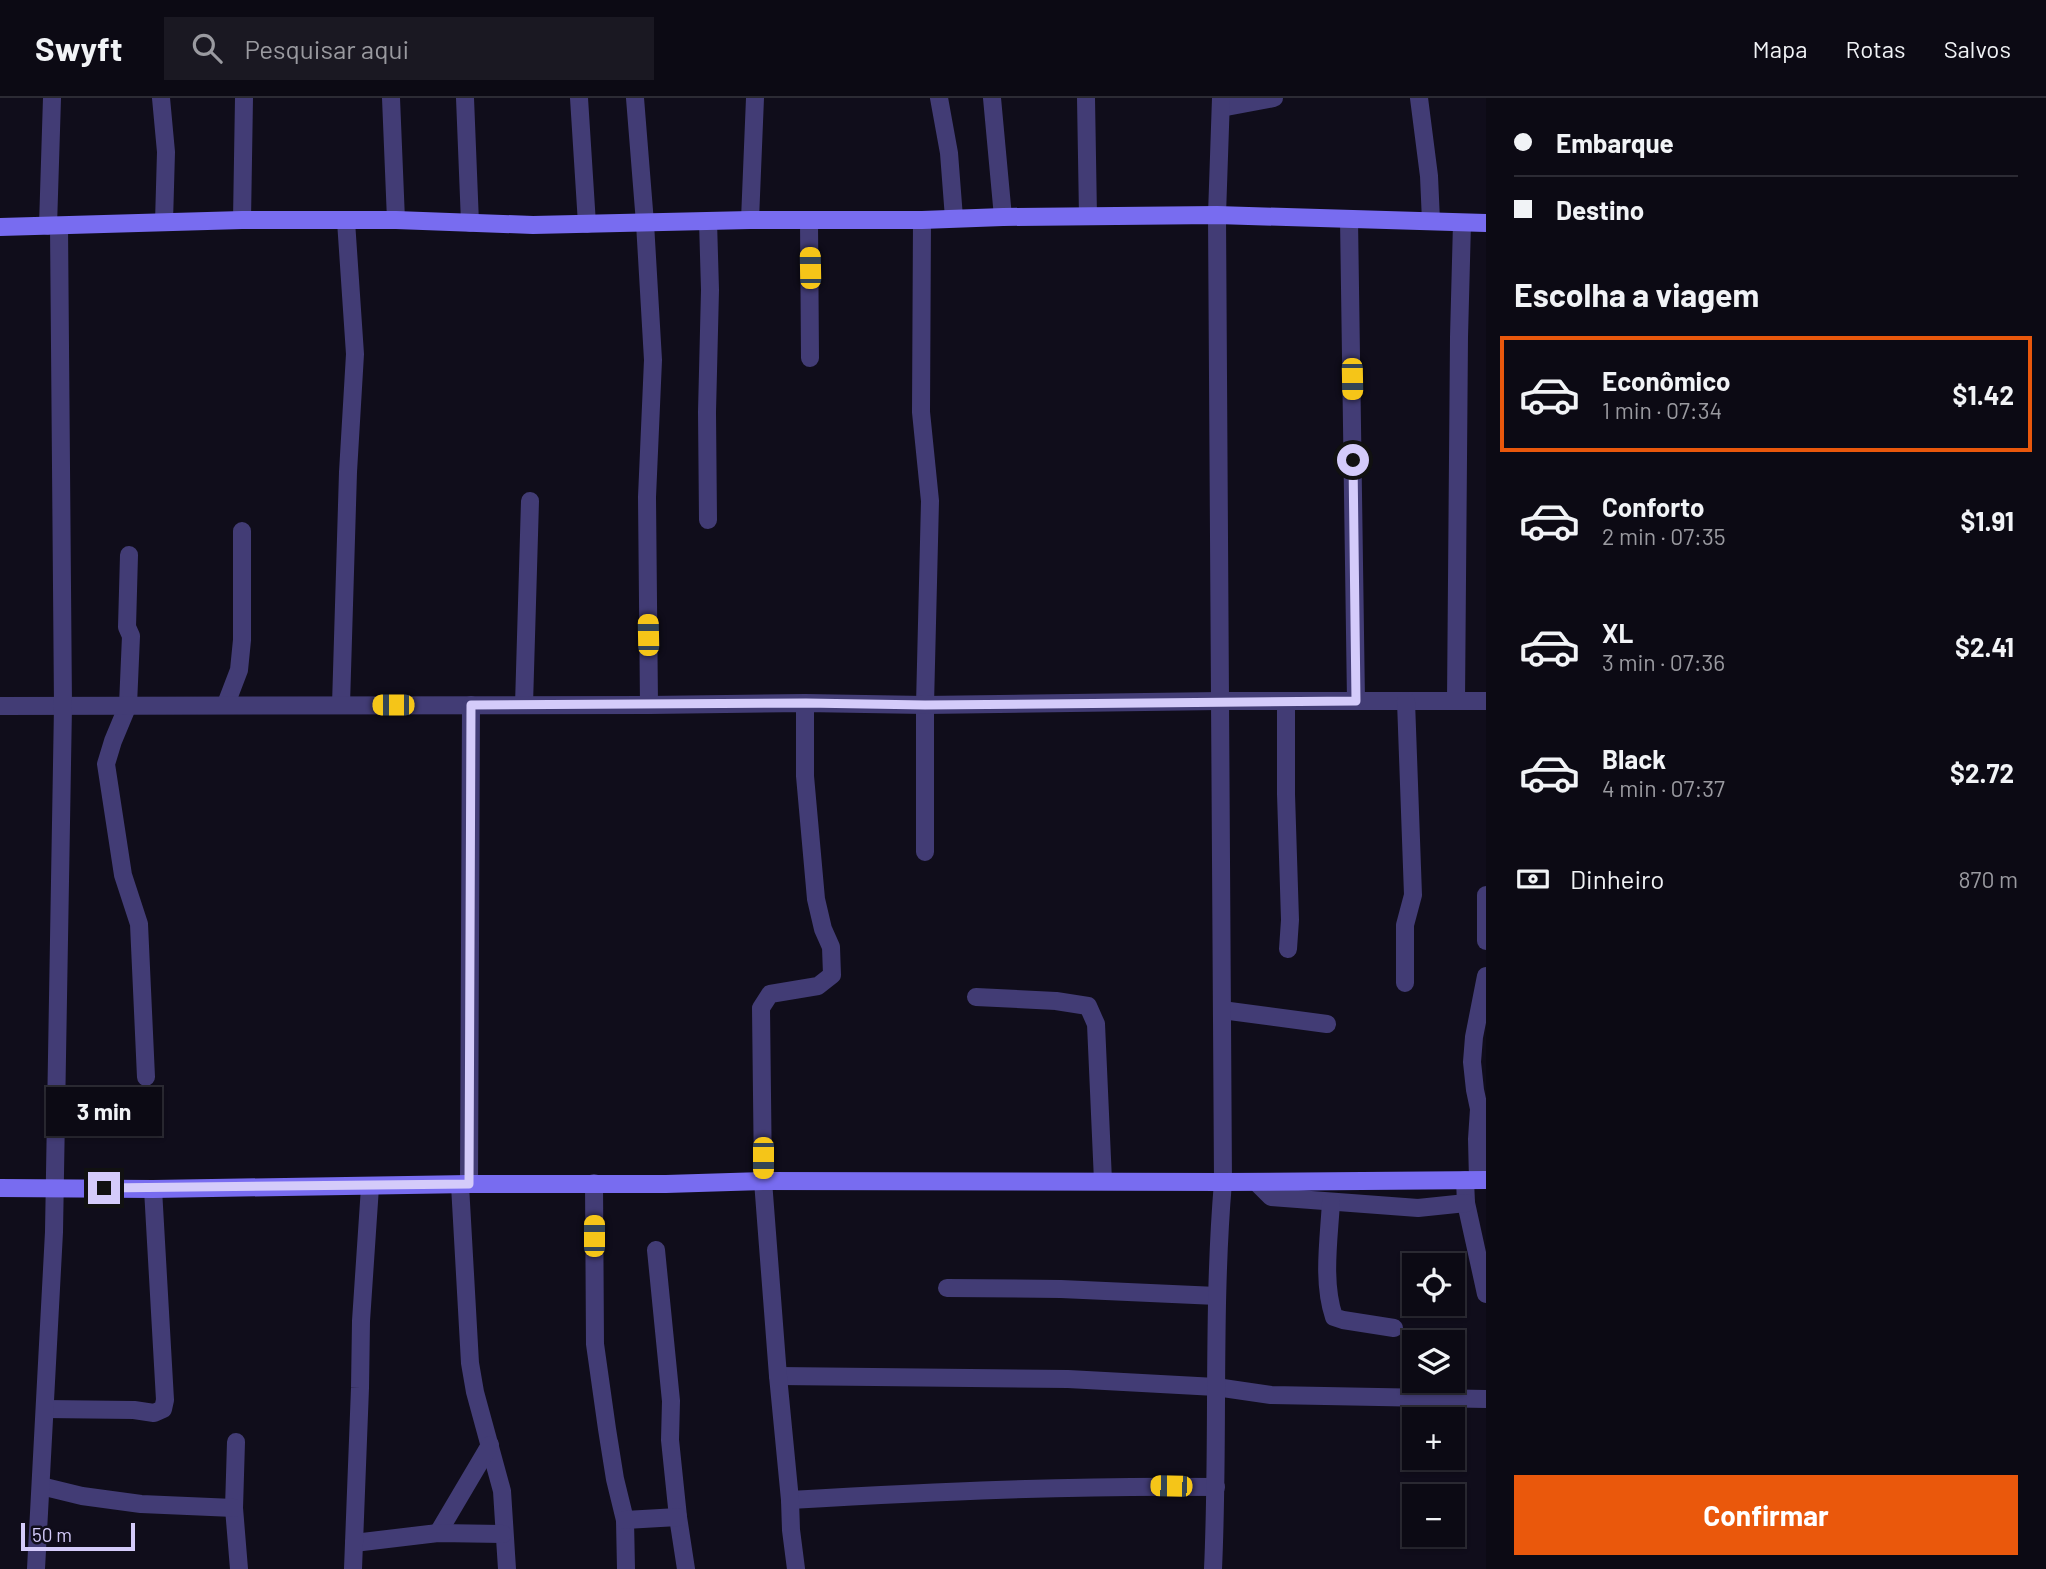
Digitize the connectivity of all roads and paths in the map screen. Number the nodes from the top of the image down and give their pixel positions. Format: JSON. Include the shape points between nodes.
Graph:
{"nodes":[{"id":1,"x":52,"y":98,"type":"edge"},
{"id":2,"x":161,"y":98,"type":"edge"},
{"id":3,"x":244,"y":98,"type":"edge"},
{"id":4,"x":391,"y":98,"type":"edge"},
{"id":5,"x":465,"y":98,"type":"edge"},
{"id":6,"x":579,"y":98,"type":"edge"},
{"id":7,"x":635,"y":98,"type":"edge"},
{"id":8,"x":755,"y":98,"type":"edge"},
{"id":9,"x":939,"y":98,"type":"edge"},
{"id":10,"x":992,"y":98,"type":"edge"},
{"id":11,"x":1086,"y":98,"type":"edge"},
{"id":12,"x":1274,"y":98,"type":"edge"},
{"id":13,"x":1419,"y":98,"type":"edge"},
{"id":14,"x":1221,"y":103,"type":"edge"},
{"id":15,"x":1217,"y":215,"type":"junction"},
{"id":16,"x":1003,"y":216,"type":"junction"},
{"id":17,"x":1088,"y":216,"type":"junction"},
{"id":18,"x":954,"y":218,"type":"junction"},
{"id":19,"x":1349,"y":219,"type":"junction"},
{"id":20,"x":242,"y":220,"type":"junction"},
{"id":21,"x":396,"y":220,"type":"junction"},
{"id":22,"x":750,"y":220,"type":"junction"},
{"id":23,"x":922,"y":220,"type":"junction"},
{"id":24,"x":346,"y":221,"type":"junction"},
{"id":25,"x":708,"y":221,"type":"junction"},
{"id":26,"x":809,"y":221,"type":"junction"},
{"id":27,"x":1432,"y":221,"type":"junction"},
{"id":28,"x":163,"y":222,"type":"junction"},
{"id":29,"x":470,"y":223,"type":"junction"},
{"id":30,"x":645,"y":223,"type":"junction"},
{"id":31,"x":1462,"y":223,"type":"junction"},
{"id":32,"x":1486,"y":223,"type":"edge"},
{"id":33,"x":587,"y":224,"type":"junction"},
{"id":34,"x":54,"y":226,"type":"junction"},
{"id":35,"x":0,"y":227,"type":"edge"},
{"id":36,"x":810,"y":358,"type":"dead end"},
{"id":37,"x":530,"y":501,"type":"dead end"},
{"id":38,"x":708,"y":520,"type":"dead end"},
{"id":39,"x":242,"y":531,"type":"dead end"},
{"id":40,"x":128,"y":555,"type":"dead end"},
{"id":41,"x":1219,"y":701,"type":"junction"},
{"id":42,"x":1286,"y":701,"type":"junction"},
{"id":43,"x":1356,"y":701,"type":"junction"},
{"id":44,"x":1406,"y":701,"type":"junction"},
{"id":45,"x":1456,"y":701,"type":"junction"},
{"id":46,"x":1486,"y":701,"type":"edge"},
{"id":47,"x":806,"y":703,"type":"junction"},
{"id":48,"x":226,"y":704,"type":"junction"},
{"id":49,"x":128,"y":705,"type":"junction"},
{"id":50,"x":341,"y":705,"type":"junction"},
{"id":51,"x":471,"y":705,"type":"junction"},
{"id":52,"x":524,"y":705,"type":"junction"},
{"id":53,"x":649,"y":705,"type":"junction"},
{"id":54,"x":925,"y":705,"type":"junction"},
{"id":55,"x":0,"y":706,"type":"edge"},
{"id":56,"x":63,"y":706,"type":"junction"},
{"id":57,"x":925,"y":852,"type":"dead end"},
{"id":58,"x":1486,"y":895,"type":"edge"},
{"id":59,"x":1486,"y":941,"type":"edge"},
{"id":60,"x":1288,"y":949,"type":"dead end"},
{"id":61,"x":1486,"y":976,"type":"edge"},
{"id":62,"x":1405,"y":983,"type":"dead end"},
{"id":63,"x":976,"y":997,"type":"dead end"},
{"id":64,"x":1222,"y":1010,"type":"junction"},
{"id":65,"x":1327,"y":1024,"type":"dead end"},
{"id":66,"x":146,"y":1077,"type":"dead end"},
{"id":67,"x":1476,"y":1180,"type":"edge"},
{"id":68,"x":763,"y":1181,"type":"junction"},
{"id":69,"x":1104,"y":1181,"type":"junction"},
{"id":70,"x":1223,"y":1182,"type":"junction"},
{"id":71,"x":1255,"y":1182,"type":"junction"},
{"id":72,"x":594,"y":1183,"type":"junction"},
{"id":73,"x":465,"y":1185,"type":"junction"},
{"id":74,"x":370,"y":1186,"type":"junction"},
{"id":75,"x":54,"y":1187,"type":"junction"},
{"id":76,"x":0,"y":1188,"type":"edge"},
{"id":77,"x":153,"y":1189,"type":"junction"},
{"id":78,"x":1331,"y":1202,"type":"junction"},
{"id":79,"x":1466,"y":1203,"type":"junction"},
{"id":80,"x":656,"y":1250,"type":"dead end"},
{"id":81,"x":947,"y":1288,"type":"dead end"},
{"id":82,"x":1486,"y":1294,"type":"edge"},
{"id":83,"x":1217,"y":1296,"type":"junction"},
{"id":84,"x":1394,"y":1328,"type":"dead end"},
{"id":85,"x":778,"y":1376,"type":"junction"},
{"id":86,"x":1216,"y":1387,"type":"junction"},
{"id":87,"x":1486,"y":1399,"type":"edge"},
{"id":88,"x":45,"y":1409,"type":"junction"},
{"id":89,"x":236,"y":1442,"type":"dead end"},
{"id":90,"x":490,"y":1445,"type":"junction"},
{"id":91,"x":41,"y":1486,"type":"junction"},
{"id":92,"x":1216,"y":1487,"type":"junction"},
{"id":93,"x":790,"y":1500,"type":"junction"},
{"id":94,"x":234,"y":1508,"type":"junction"},
{"id":95,"x":678,"y":1517,"type":"junction"},
{"id":96,"x":625,"y":1520,"type":"junction"},
{"id":97,"x":438,"y":1533,"type":"junction"},
{"id":98,"x":503,"y":1534,"type":"junction"},
{"id":99,"x":354,"y":1543,"type":"junction"},
{"id":100,"x":36,"y":1569,"type":"edge"},
{"id":101,"x":239,"y":1569,"type":"edge"},
{"id":102,"x":353,"y":1569,"type":"edge"},
{"id":103,"x":507,"y":1569,"type":"edge"},
{"id":104,"x":626,"y":1569,"type":"edge"},
{"id":105,"x":686,"y":1569,"type":"edge"},
{"id":106,"x":796,"y":1569,"type":"edge"},
{"id":107,"x":1213,"y":1569,"type":"edge"}],
"edges":[{"from":1,"to":34,"type":"street"},
{"from":2,"to":28,"type":"street","via":[[166,152]]},
{"from":3,"to":20,"type":"street"},
{"from":4,"to":21,"type":"street"},
{"from":5,"to":29,"type":"street"},
{"from":6,"to":33,"type":"street"},
{"from":7,"to":30,"type":"street"},
{"from":8,"to":22,"type":"street"},
{"from":9,"to":18,"type":"street"},
{"from":10,"to":16,"type":"street"},
{"from":11,"to":17,"type":"street"},
{"from":12,"to":14,"type":"street"},
{"from":13,"to":27,"type":"street"},
{"from":14,"to":15,"type":"street"},
{"from":15,"to":17,"type":"street"},
{"from":15,"to":19,"type":"street"},
{"from":15,"to":41,"type":"street"},
{"from":16,"to":17,"type":"street"},
{"from":16,"to":18,"type":"street"},
{"from":18,"to":23,"type":"street"},
{"from":19,"to":27,"type":"street"},
{"from":19,"to":43,"type":"street"},
{"from":20,"to":24,"type":"street"},
{"from":20,"to":28,"type":"street"},
{"from":21,"to":24,"type":"street"},
{"from":21,"to":29,"type":"street"},
{"from":22,"to":25,"type":"street"},
{"from":22,"to":26,"type":"street"},
{"from":23,"to":26,"type":"street"},
{"from":23,"to":54,"type":"street","via":[[921,412],[930,501]]},
{"from":24,"to":50,"type":"street","via":[[355,354]]},
{"from":25,"to":30,"type":"street"},
{"from":25,"to":38,"type":"street"},
{"from":26,"to":36,"type":"street"},
{"from":27,"to":31,"type":"street"},
{"from":28,"to":34,"type":"street"},
{"from":29,"to":33,"type":"street"},
{"from":30,"to":33,"type":"street"},
{"from":30,"to":53,"type":"street","via":[[653,360],[647,566]]},
{"from":31,"to":32,"type":"street"},
{"from":31,"to":45,"type":"street"},
{"from":34,"to":35,"type":"street"},
{"from":34,"to":56,"type":"street"},
{"from":37,"to":52,"type":"street"},
{"from":39,"to":48,"type":"street","via":[[242,640],[239,670]]},
{"from":40,"to":49,"type":"street"},
{"from":41,"to":42,"type":"street"},
{"from":41,"to":54,"type":"street"},
{"from":41,"to":64,"type":"street"},
{"from":42,"to":43,"type":"street"},
{"from":42,"to":60,"type":"street"},
{"from":43,"to":44,"type":"street"},
{"from":44,"to":45,"type":"street"},
{"from":44,"to":62,"type":"street","via":[[1413,895],[1405,925]]},
{"from":45,"to":46,"type":"street"},
{"from":47,"to":53,"type":"street"},
{"from":47,"to":54,"type":"street"},
{"from":47,"to":68,"type":"street","via":[[806,776],[816,899],[831,947],[832,975],[818,986],[770,994],[761,1008]]},
{"from":48,"to":49,"type":"street"},
{"from":48,"to":50,"type":"street"},
{"from":49,"to":56,"type":"street"},
{"from":49,"to":66,"type":"street","via":[[106,764],[123,875],[139,924]]},
{"from":50,"to":51,"type":"street"},
{"from":51,"to":52,"type":"street"},
{"from":51,"to":73,"type":"street"},
{"from":52,"to":53,"type":"street"},
{"from":54,"to":57,"type":"street"},
{"from":55,"to":56,"type":"street"},
{"from":56,"to":75,"type":"street"},
{"from":58,"to":59,"type":"street"},
{"from":61,"to":67,"type":"street","via":[[1472,1062],[1479,1110]]},
{"from":63,"to":69,"type":"street","via":[[1088,1006],[1096,1024]]},
{"from":64,"to":65,"type":"street"},
{"from":64,"to":70,"type":"street"},
{"from":67,"to":71,"type":"street"},
{"from":67,"to":79,"type":"street"},
{"from":68,"to":69,"type":"street"},
{"from":68,"to":72,"type":"street"},
{"from":68,"to":85,"type":"street"},
{"from":69,"to":70,"type":"street"},
{"from":70,"to":71,"type":"street"},
{"from":70,"to":83,"type":"street"},
{"from":71,"to":78,"type":"street","via":[[1271,1196]]},
{"from":72,"to":73,"type":"street"},
{"from":72,"to":96,"type":"street","via":[[595,1343]]},
{"from":73,"to":74,"type":"street"},
{"from":73,"to":90,"type":"street","via":[[470,1363]]},
{"from":74,"to":77,"type":"street"},
{"from":74,"to":99,"type":"street","via":[[360,1321]]},
{"from":75,"to":76,"type":"street"},
{"from":75,"to":77,"type":"street"},
{"from":75,"to":88,"type":"street"},
{"from":77,"to":88,"type":"street","via":[[163,1409],[154,1413]]},
{"from":78,"to":79,"type":"street","via":[[1418,1208]]},
{"from":78,"to":84,"type":"street","via":[[1328,1287],[1334,1317]]},
{"from":79,"to":82,"type":"street"},
{"from":80,"to":95,"type":"street"},
{"from":81,"to":83,"type":"street"},
{"from":83,"to":86,"type":"street"},
{"from":85,"to":86,"type":"street","via":[[1068,1379]]},
{"from":85,"to":93,"type":"street"},
{"from":86,"to":87,"type":"street","via":[[1271,1395]]},
{"from":86,"to":92,"type":"street"},
{"from":88,"to":91,"type":"street"},
{"from":89,"to":94,"type":"street"},
{"from":90,"to":97,"type":"street"},
{"from":90,"to":98,"type":"street","via":[[502,1491]]},
{"from":91,"to":94,"type":"street","via":[[141,1504]]},
{"from":91,"to":100,"type":"street"},
{"from":92,"to":93,"type":"street","via":[[990,1489]]},
{"from":92,"to":107,"type":"street"},
{"from":93,"to":106,"type":"street"},
{"from":94,"to":101,"type":"street"},
{"from":95,"to":96,"type":"street"},
{"from":95,"to":105,"type":"street"},
{"from":96,"to":104,"type":"street"},
{"from":97,"to":98,"type":"street"},
{"from":97,"to":99,"type":"street"},
{"from":98,"to":103,"type":"street"},
{"from":99,"to":102,"type":"street"}]}
